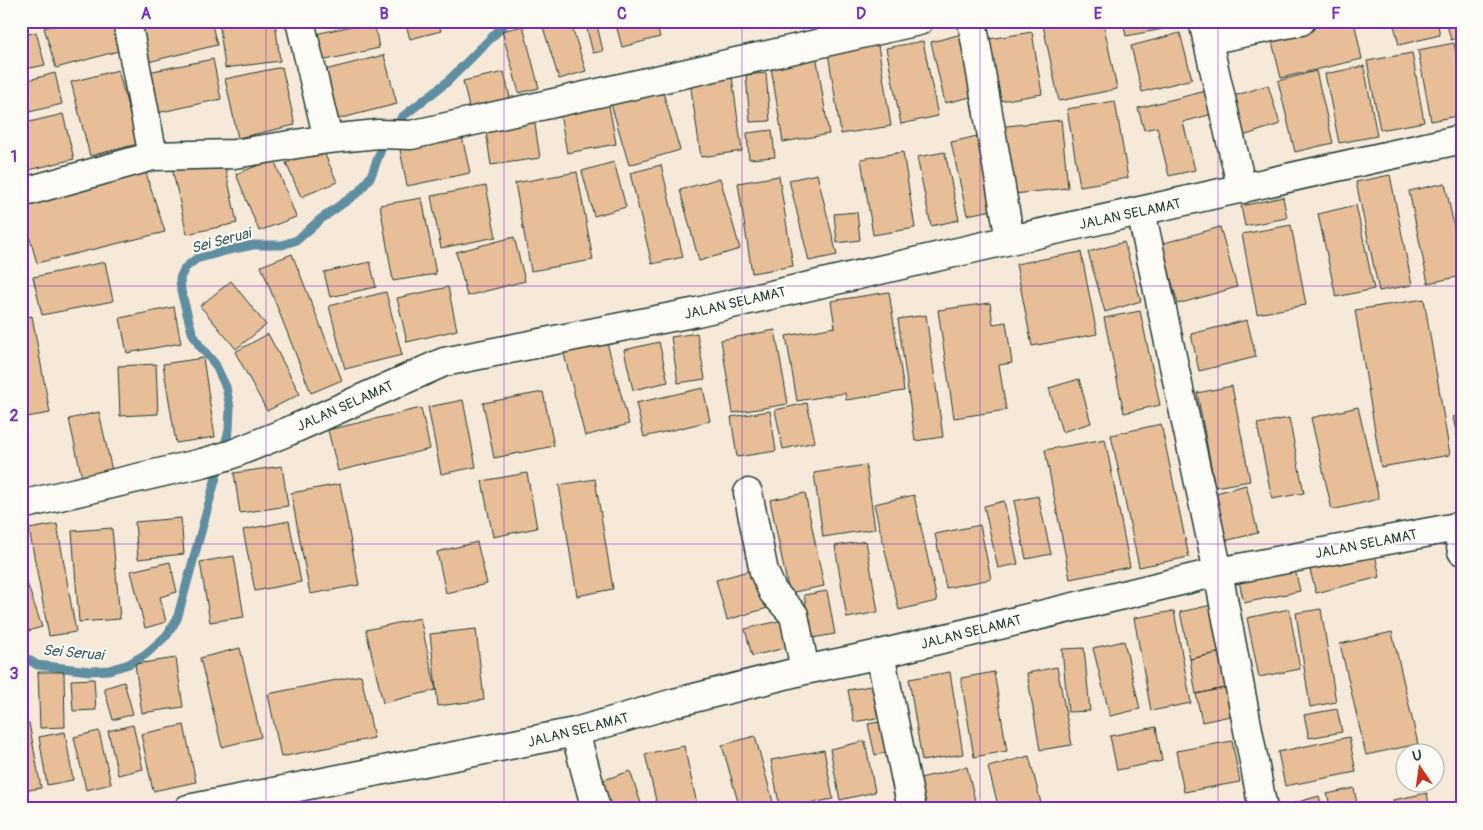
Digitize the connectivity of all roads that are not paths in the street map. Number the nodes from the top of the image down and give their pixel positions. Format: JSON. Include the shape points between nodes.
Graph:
{"nodes":[{"id":1,"x":126,"y":21,"type":"edge"},
{"id":2,"x":300,"y":21,"type":"edge"},
{"id":3,"x":919,"y":21,"type":"edge"},
{"id":4,"x":972,"y":21,"type":"edge"},
{"id":5,"x":1301,"y":21,"type":"edge"},
{"id":6,"x":1205,"y":30,"type":"edge"},
{"id":7,"x":328,"y":139,"type":"junction"},
{"id":8,"x":1462,"y":139,"type":"edge"},
{"id":9,"x":153,"y":156,"type":"junction"},
{"id":10,"x":1242,"y":189,"type":"junction"},
{"id":11,"x":21,"y":192,"type":"edge"},
{"id":12,"x":1141,"y":211,"type":"junction"},
{"id":13,"x":1010,"y":240,"type":"junction"},
{"id":14,"x":748,"y":493,"type":"dead end"},
{"id":15,"x":21,"y":505,"type":"edge"},
{"id":16,"x":1460,"y":535,"type":"edge"},
{"id":17,"x":1218,"y":572,"type":"junction"},
{"id":18,"x":880,"y":654,"type":"junction"},
{"id":19,"x":805,"y":670,"type":"junction"},
{"id":20,"x":575,"y":732,"type":"junction"},
{"id":21,"x":278,"y":800,"type":"edge"},
{"id":22,"x":188,"y":809,"type":"edge"},
{"id":23,"x":596,"y":809,"type":"edge"},
{"id":24,"x":912,"y":809,"type":"edge"},
{"id":25,"x":1263,"y":809,"type":"edge"}],
"edges":[{"from":1,"to":9,"type":"street"},
{"from":2,"to":7,"type":"street"},
{"from":3,"to":7,"type":"street","via":[[411,135],[378,134]]},
{"from":4,"to":13,"type":"street"},
{"from":5,"to":6,"type":"street"},
{"from":6,"to":10,"type":"street"},
{"from":7,"to":9,"type":"street","via":[[234,154]]},
{"from":8,"to":10,"type":"street","name":"JALAN SELAMAT"},
{"from":9,"to":11,"type":"street"},
{"from":10,"to":12,"type":"street","name":"JALAN SELAMAT"},
{"from":12,"to":13,"type":"street","name":"JALAN SELAMAT"},
{"from":12,"to":17,"type":"street"},
{"from":13,"to":15,"type":"street","name":"JALAN SELAMAT","via":[[697,312],[444,362],[230,454]]},
{"from":14,"to":19,"type":"street","via":[[764,572],[773,592],[794,615]]},
{"from":16,"to":17,"type":"street","name":"JALAN SELAMAT"},
{"from":17,"to":18,"type":"street","name":"JALAN SELAMAT"},
{"from":17,"to":25,"type":"street"},
{"from":18,"to":19,"type":"street","name":"JALAN SELAMAT"},
{"from":18,"to":24,"type":"street"},
{"from":19,"to":20,"type":"street","name":"JALAN SELAMAT"},
{"from":20,"to":21,"type":"street","name":"JALAN SELAMAT"},
{"from":20,"to":23,"type":"street"},
{"from":21,"to":22,"type":"street","name":"JALAN SELAMAT"}]}
